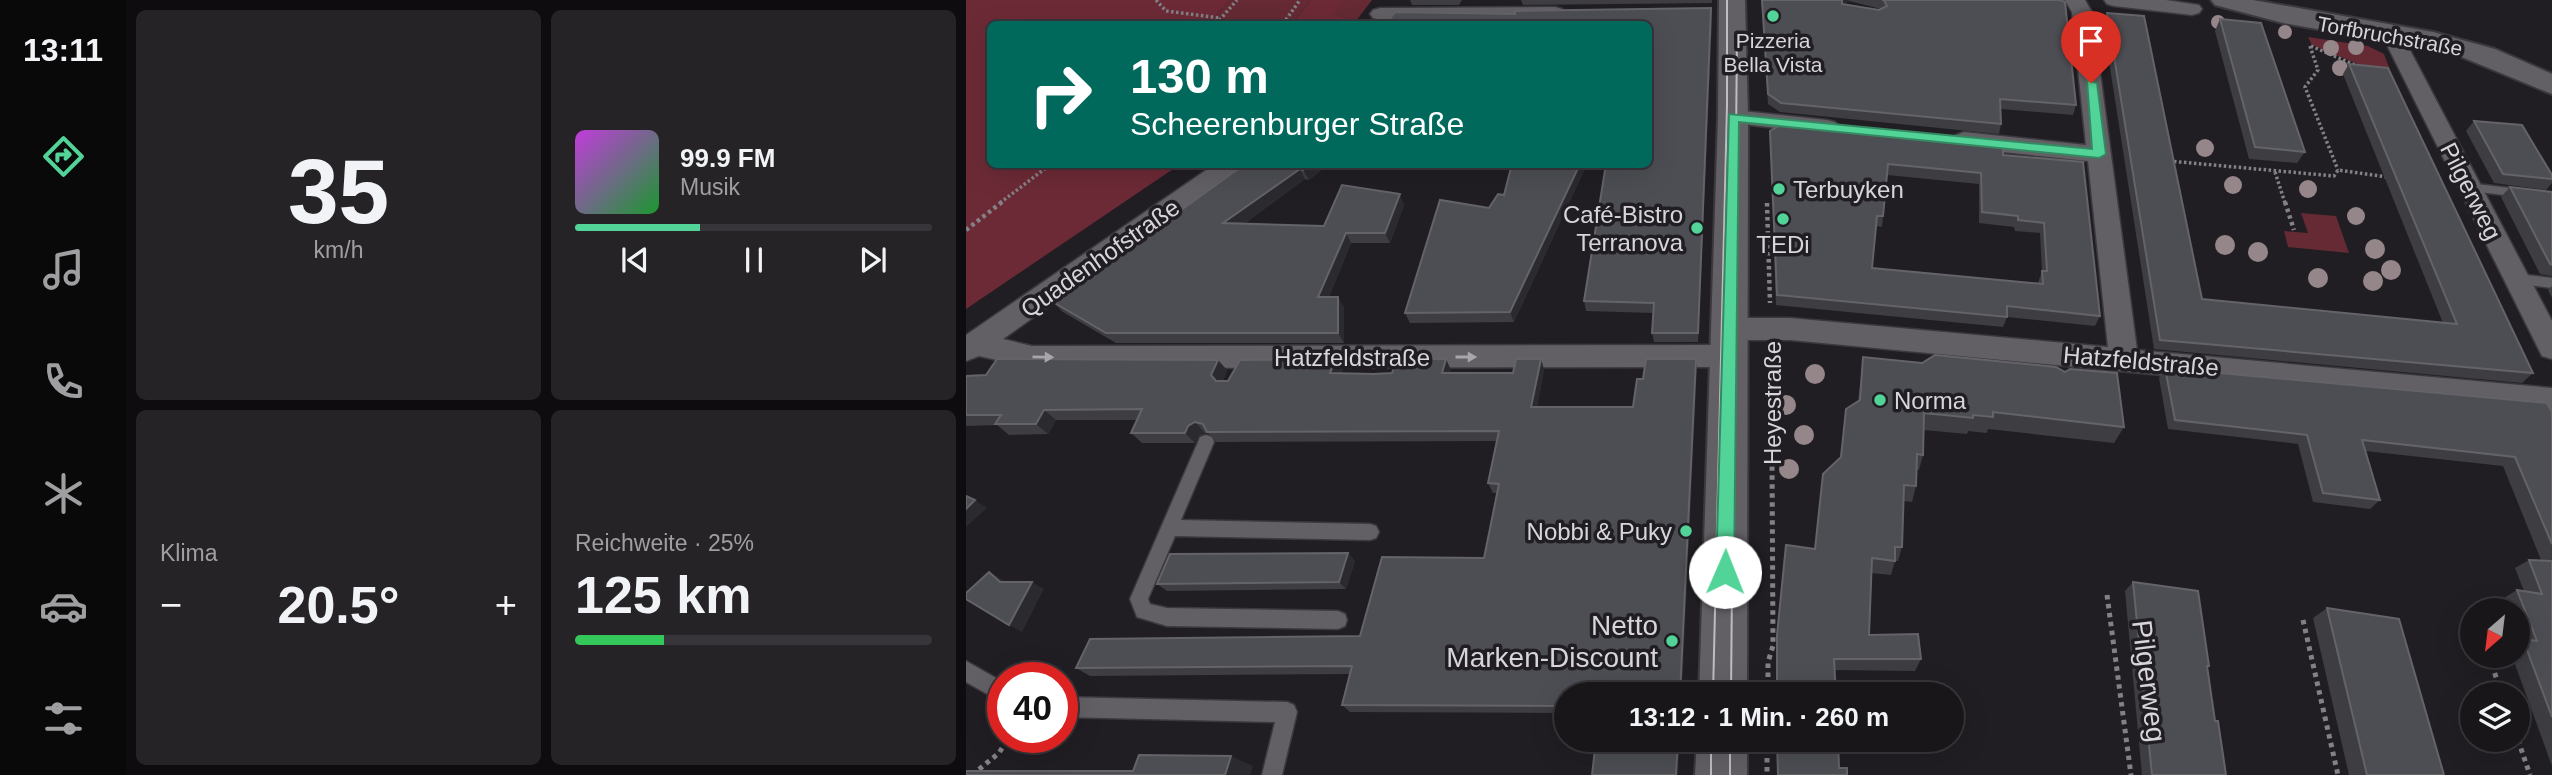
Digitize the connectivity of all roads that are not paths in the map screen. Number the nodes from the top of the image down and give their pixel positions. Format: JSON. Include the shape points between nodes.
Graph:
{"nodes":[{"id":1,"x":2076,"y":0,"type":"edge"},
{"id":2,"x":2114,"y":0,"type":"edge"},
{"id":3,"x":2224,"y":0,"type":"edge"},
{"id":4,"x":1728,"y":8,"type":"edge"},
{"id":5,"x":2192,"y":9,"type":"dead end"},
{"id":6,"x":1383,"y":10,"type":"edge"},
{"id":7,"x":1573,"y":19,"type":"edge"},
{"id":8,"x":2391,"y":33,"type":"junction"},
{"id":9,"x":2552,"y":85,"type":"edge"},
{"id":10,"x":1733,"y":117,"type":"junction"},
{"id":11,"x":1856,"y":130,"type":"edge"},
{"id":12,"x":1937,"y":138,"type":"edge"},
{"id":13,"x":2099,"y":154,"type":"junction"},
{"id":14,"x":1226,"y":168,"type":"edge"},
{"id":15,"x":2468,"y":187,"type":"junction"},
{"id":16,"x":2552,"y":197,"type":"edge"},
{"id":17,"x":2518,"y":279,"type":"junction"},
{"id":18,"x":2552,"y":283,"type":"edge"},
{"id":19,"x":1729,"y":342,"type":"junction"},
{"id":20,"x":971,"y":347,"type":"edge"},
{"id":21,"x":2552,"y":348,"type":"edge"},
{"id":22,"x":2124,"y":359,"type":"junction"},
{"id":23,"x":2552,"y":400,"type":"edge"},
{"id":24,"x":1206,"y":442,"type":"edge"},
{"id":25,"x":1170,"y":528,"type":"junction"},
{"id":26,"x":1370,"y":532,"type":"dead end"},
{"id":27,"x":1338,"y":620,"type":"dead end"},
{"id":28,"x":966,"y":671,"type":"edge"},
{"id":29,"x":1723,"y":682,"type":"edge"},
{"id":30,"x":987,"y":683,"type":"edge"},
{"id":31,"x":1078,"y":707,"type":"edge"},
{"id":32,"x":1722,"y":752,"type":"edge"},
{"id":33,"x":1272,"y":775,"type":"edge"},
{"id":34,"x":1721,"y":775,"type":"edge"}],
"edges":[{"from":1,"to":13,"type":"street","via":[[2082,12]]},
{"from":2,"to":5,"type":"street"},
{"from":3,"to":8,"type":"street","name":"Torfbruchstraße","via":[[2307,21]]},
{"from":4,"to":10,"type":"street","name":"Heyestraße"},
{"from":6,"to":7,"type":"street"},
{"from":8,"to":9,"type":"street","name":"Torfbruchstraße","via":[[2477,52]]},
{"from":8,"to":15,"type":"street","name":"Pilgerweg"},
{"from":10,"to":11,"type":"street"},
{"from":10,"to":19,"type":"street","name":"Heyestraße"},
{"from":12,"to":13,"type":"street"},
{"from":13,"to":22,"type":"street"},
{"from":14,"to":20,"type":"street","name":"Quadenhofstraße"},
{"from":15,"to":16,"type":"lane"},
{"from":15,"to":17,"type":"street","name":"Pilgerweg"},
{"from":17,"to":18,"type":"lane"},
{"from":17,"to":21,"type":"street","name":"Pilgerweg"},
{"from":20,"to":19,"type":"street","name":"Hatzfeldstraße","one_way":true,"via":[[1032,357],[1239,367]]},
{"from":19,"to":22,"type":"street","name":"Hatzfeldstraße","via":[[1771,329]]},
{"from":19,"to":29,"type":"street","name":"Heyestraße"},
{"from":22,"to":23,"type":"street","name":"Hatzfeldstraße"},
{"from":24,"to":25,"type":"lane"},
{"from":25,"to":26,"type":"lane"},
{"from":25,"to":27,"type":"lane","via":[[1139,599],[1144,611],[1167,617]]},
{"from":28,"to":30,"type":"lane"},
{"from":31,"to":33,"type":"lane","via":[[1287,712]]},
{"from":32,"to":34,"type":"street"}]}
